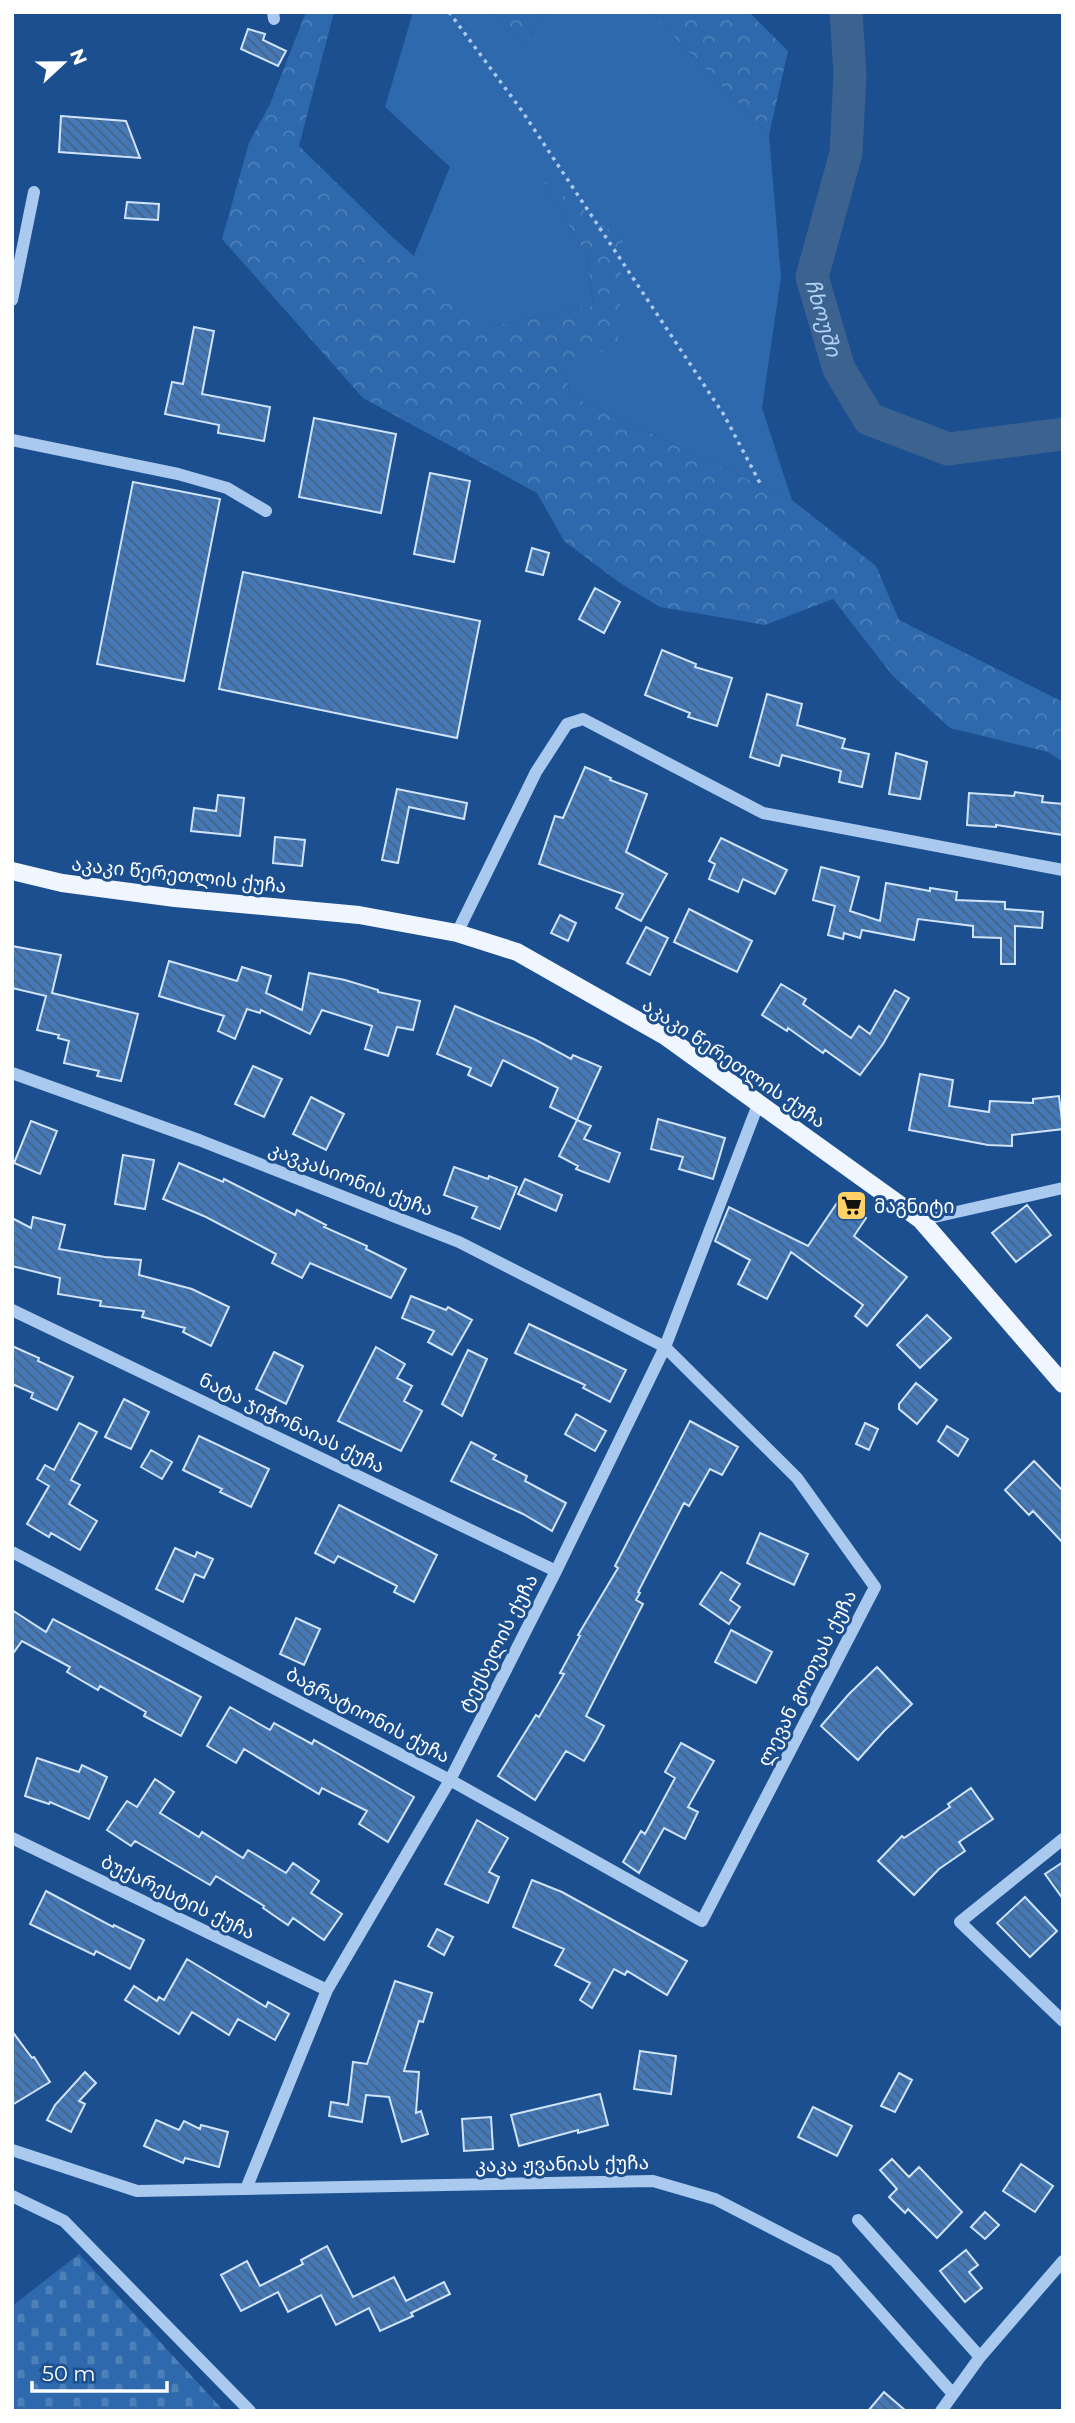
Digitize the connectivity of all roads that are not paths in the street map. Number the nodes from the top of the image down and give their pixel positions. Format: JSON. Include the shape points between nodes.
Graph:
{"nodes":[{"id":1,"x":34,"y":192,"type":"dead end"},
{"id":2,"x":12,"y":300,"type":"edge"},
{"id":3,"x":12,"y":440,"type":"edge"},
{"id":4,"x":266,"y":511,"type":"dead end"},
{"id":5,"x":1063,"y":870,"type":"edge"},
{"id":6,"x":12,"y":871,"type":"edge"},
{"id":7,"x":457,"y":933,"type":"junction"},
{"id":8,"x":12,"y":1073,"type":"edge"},
{"id":9,"x":759,"y":1102,"type":"junction"},
{"id":10,"x":1063,"y":1188,"type":"edge"},
{"id":11,"x":921,"y":1220,"type":"junction"},
{"id":12,"x":12,"y":1310,"type":"edge"},
{"id":13,"x":666,"y":1347,"type":"junction"},
{"id":14,"x":1063,"y":1384,"type":"edge"},
{"id":15,"x":12,"y":1552,"type":"edge"},
{"id":16,"x":556,"y":1571,"type":"junction"},
{"id":17,"x":450,"y":1780,"type":"junction"},
{"id":18,"x":12,"y":1838,"type":"edge"},
{"id":19,"x":1063,"y":1839,"type":"edge"},
{"id":20,"x":702,"y":1921,"type":"joint"},
{"id":21,"x":327,"y":1990,"type":"junction"},
{"id":22,"x":1063,"y":2021,"type":"edge"},
{"id":23,"x":12,"y":2150,"type":"edge"},
{"id":24,"x":246,"y":2189,"type":"junction"},
{"id":25,"x":12,"y":2196,"type":"edge"},
{"id":26,"x":858,"y":2220,"type":"dead end"},
{"id":27,"x":1063,"y":2261,"type":"edge"},
{"id":28,"x":980,"y":2357,"type":"junction"},
{"id":29,"x":953,"y":2394,"type":"junction"},
{"id":30,"x":250,"y":2411,"type":"edge"},
{"id":31,"x":941,"y":2411,"type":"edge"}],
"edges":[{"from":1,"to":2,"type":"street"},
{"from":3,"to":4,"type":"street","via":[[178,474],[226,488]]},
{"from":5,"to":7,"type":"street","via":[[763,813],[583,719],[567,724],[536,772]]},
{"from":6,"to":7,"type":"main road","name":"აკაკი წერეთლის ქუჩა","via":[[62,883],[359,915]]},
{"from":7,"to":9,"type":"main road","name":"აკაკი წერეთლის ქუჩა","via":[[517,952],[664,1036]]},
{"from":8,"to":13,"type":"street","name":"კავკასიონის ქუჩა","via":[[459,1241]]},
{"from":9,"to":11,"type":"main road","name":"აკაკი წერეთლის ქუჩა"},
{"from":9,"to":13,"type":"street","name":"ტექსელის ქუჩა"},
{"from":10,"to":11,"type":"street"},
{"from":11,"to":14,"type":"main road","name":"აკაკი წერეთლის ქუჩა"},
{"from":12,"to":16,"type":"street","name":"ნატა ჯიჭონაიას ქუჩა"},
{"from":13,"to":16,"type":"street","name":"ტექსელის ქუჩა"},
{"from":13,"to":20,"type":"street","name":"ლევან გოთუას ქუჩა","via":[[797,1478],[875,1587]]},
{"from":15,"to":17,"type":"street","name":"ბაგრატიონის ქუჩა"},
{"from":16,"to":17,"type":"street","name":"ტექსელის ქუჩა"},
{"from":17,"to":20,"type":"street","name":"ბაგრატიონის ქუჩა"},
{"from":17,"to":21,"type":"street","name":"ტექსელის ქუჩა"},
{"from":18,"to":21,"type":"street","name":"ბუქარესტის ქუჩა"},
{"from":19,"to":22,"type":"street","via":[[960,1922]]},
{"from":21,"to":24,"type":"street","name":"ტექსელის ქუჩა"},
{"from":23,"to":24,"type":"street","name":"კაკა ჟვანიას ქუჩა","via":[[137,2191]]},
{"from":24,"to":29,"type":"street","name":"კაკა ჟვანიას ქუჩა","via":[[653,2181],[715,2199],[835,2261]]},
{"from":25,"to":30,"type":"street","via":[[64,2221]]},
{"from":26,"to":28,"type":"street"},
{"from":27,"to":28,"type":"street"},
{"from":28,"to":29,"type":"street"},
{"from":29,"to":31,"type":"street"}]}
